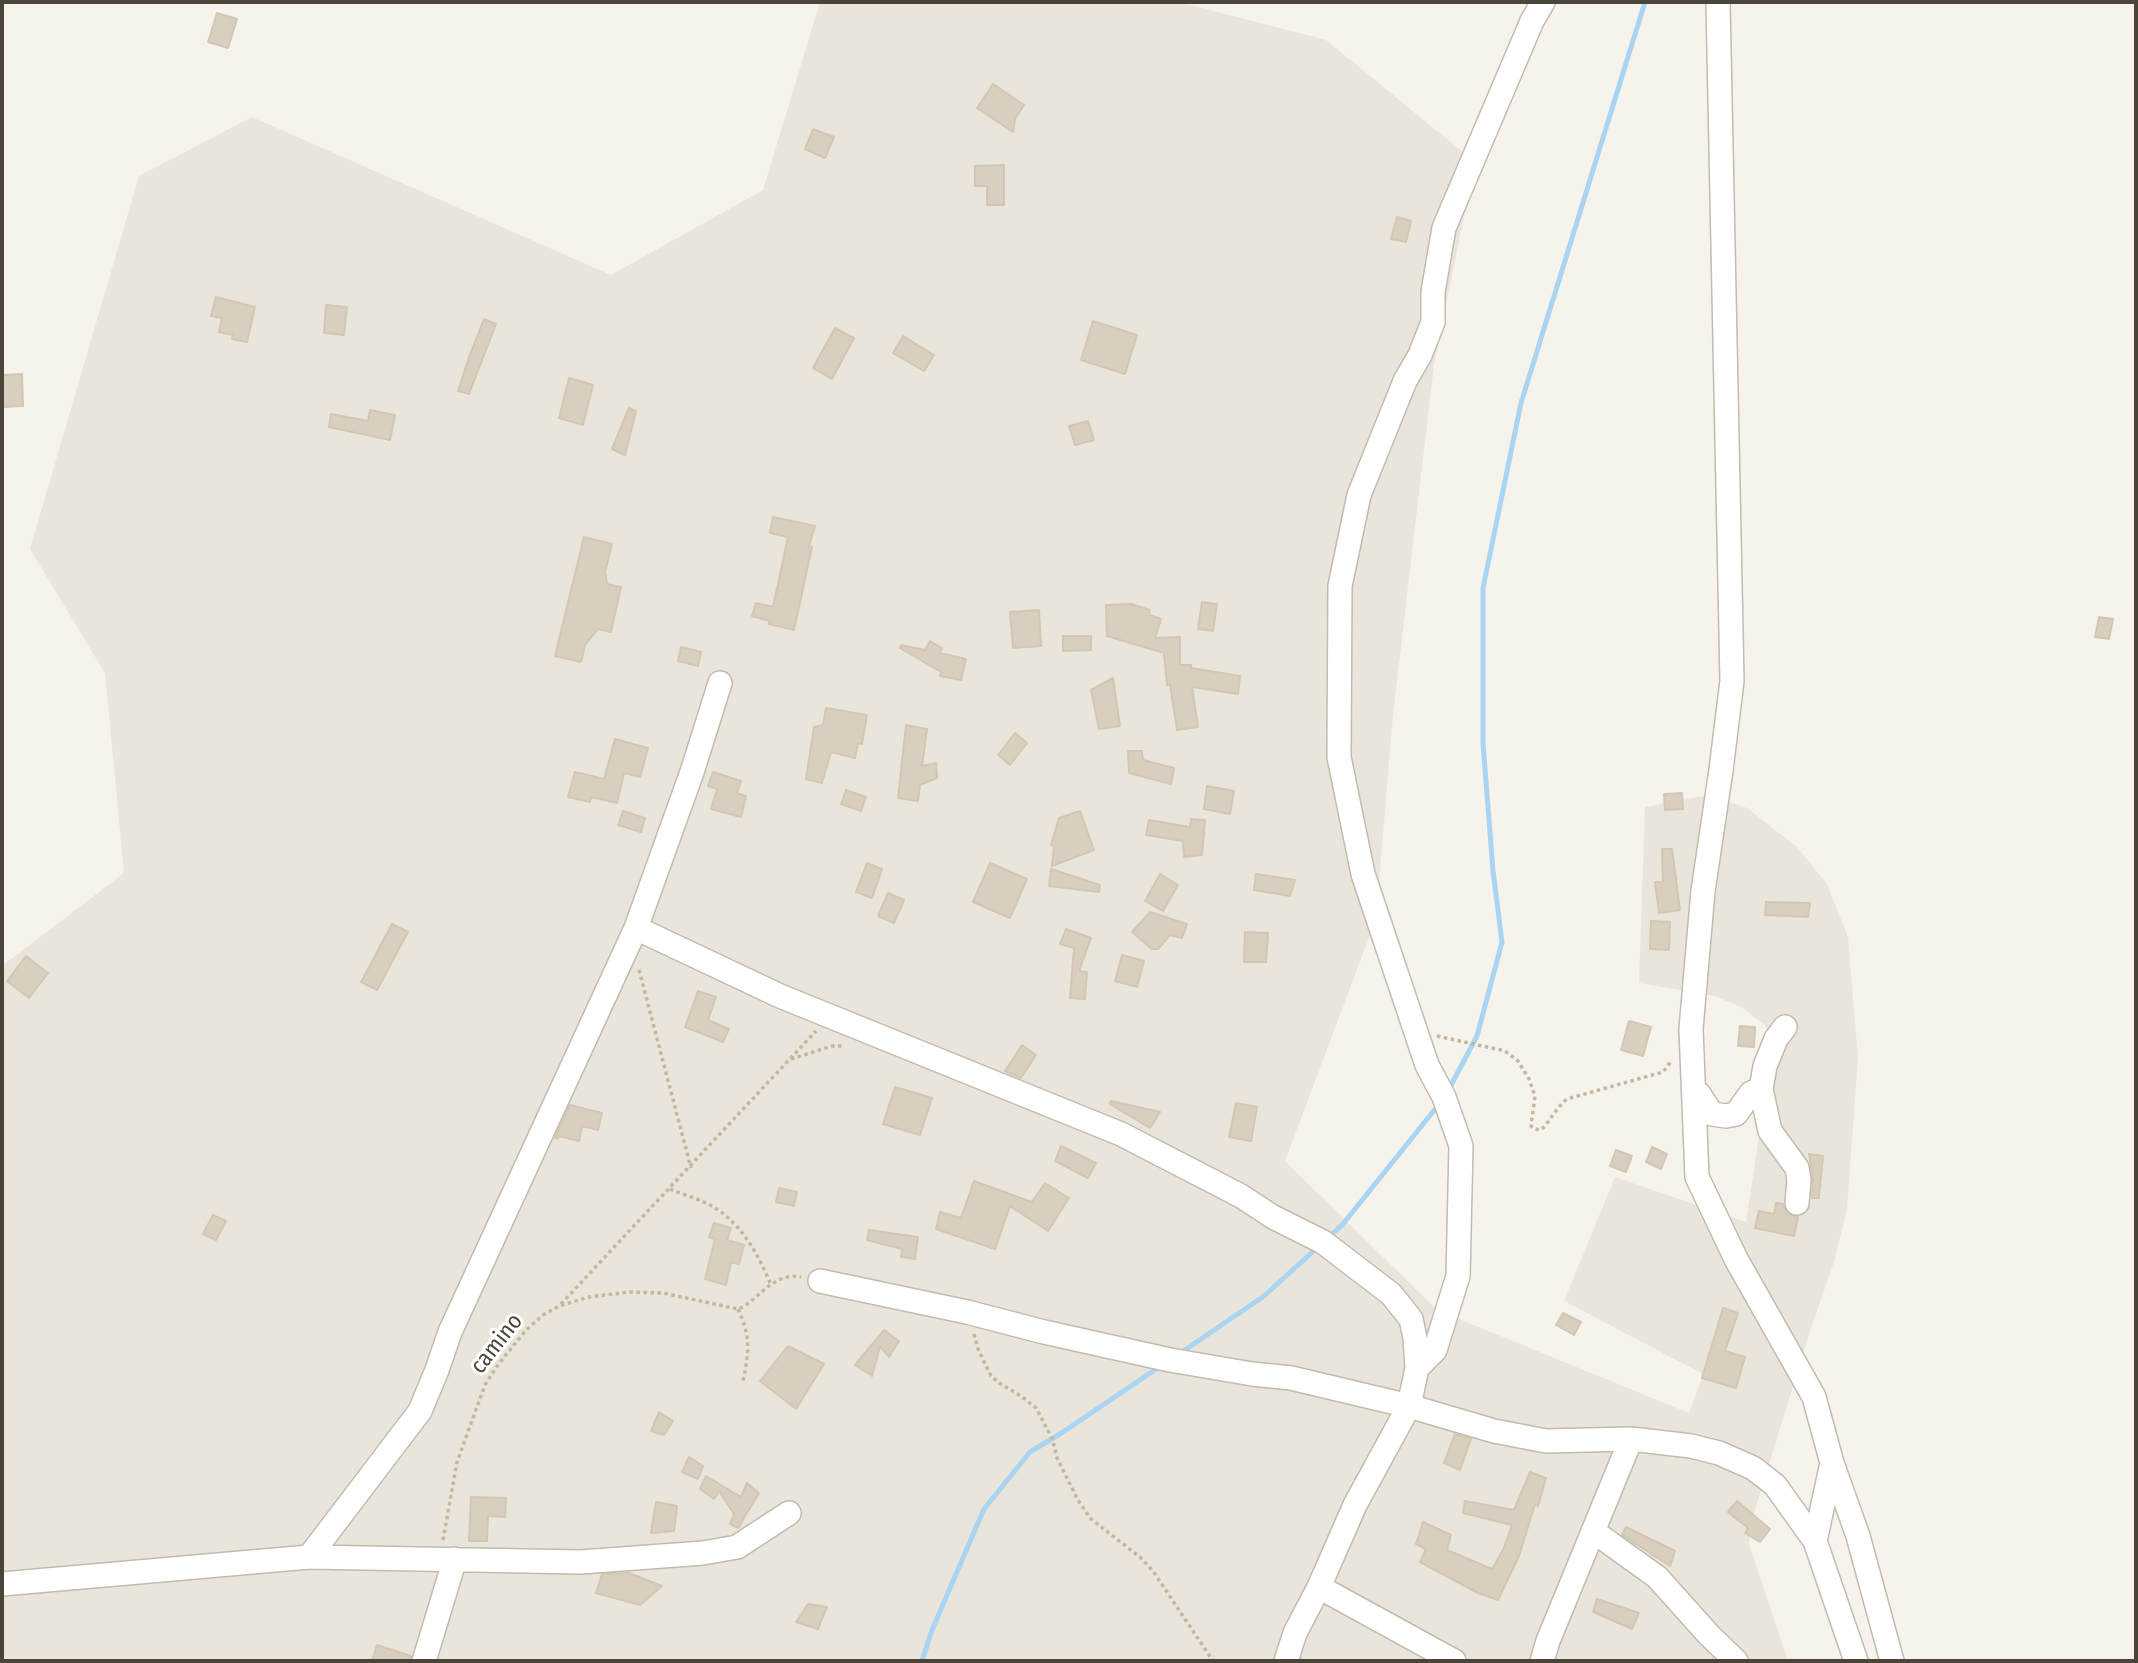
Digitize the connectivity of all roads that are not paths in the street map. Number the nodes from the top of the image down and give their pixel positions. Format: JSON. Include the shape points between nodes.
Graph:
{"nodes":[{"id":1,"x":1543,"y":2,"type":"edge"},
{"id":2,"x":1718,"y":2,"type":"edge"},
{"id":3,"x":720,"y":683,"type":"dead end"},
{"id":4,"x":633,"y":933,"type":"junction"},
{"id":5,"x":1785,"y":1027,"type":"dead end"},
{"id":6,"x":1762,"y":1089,"type":"junction"},
{"id":7,"x":1694,"y":1091,"type":"junction"},
{"id":8,"x":1797,"y":1203,"type":"dead end"},
{"id":9,"x":820,"y":1281,"type":"road end"},
{"id":10,"x":1417,"y":1368,"type":"junction"},
{"id":11,"x":1409,"y":1406,"type":"junction"},
{"id":12,"x":1631,"y":1439,"type":"junction"},
{"id":13,"x":1832,"y":1463,"type":"junction"},
{"id":14,"x":789,"y":1513,"type":"dead end"},
{"id":15,"x":1593,"y":1531,"type":"junction"},
{"id":16,"x":1815,"y":1541,"type":"junction"},
{"id":17,"x":309,"y":1557,"type":"junction"},
{"id":18,"x":447,"y":1559,"type":"junction"},
{"id":19,"x":2,"y":1584,"type":"edge"},
{"id":20,"x":1319,"y":1587,"type":"junction"},
{"id":21,"x":1295,"y":1633,"type":"junction"},
{"id":22,"x":1420,"y":1654,"type":"edge"},
{"id":23,"x":424,"y":1661,"type":"edge"},
{"id":24,"x":1286,"y":1661,"type":"edge"},
{"id":25,"x":1296,"y":1661,"type":"edge"},
{"id":26,"x":1454,"y":1661,"type":"edge"},
{"id":27,"x":1542,"y":1661,"type":"edge"},
{"id":28,"x":1736,"y":1661,"type":"edge"},
{"id":29,"x":1856,"y":1661,"type":"edge"},
{"id":30,"x":1892,"y":1661,"type":"edge"}],
"edges":[{"from":1,"to":10,"type":"street","via":[[1444,228],[1433,321],[1359,495],[1340,586],[1339,757],[1363,874],[1427,1065],[1461,1146],[1458,1276],[1435,1350]]},
{"from":2,"to":7,"type":"street","via":[[1732,681],[1703,891],[1691,1029]]},
{"from":3,"to":4,"type":"street"},
{"from":4,"to":10,"type":"street","via":[[1121,1134],[1241,1196],[1323,1242],[1391,1294],[1411,1319]]},
{"from":4,"to":17,"type":"street","via":[[450,1332],[420,1411]]},
{"from":5,"to":6,"type":"street","via":[[1765,1066]]},
{"from":6,"to":7,"type":"street","via":[[1751,1093],[1735,1114],[1726,1116],[1712,1114]]},
{"from":6,"to":8,"type":"street","via":[[1770,1131],[1797,1168]]},
{"from":7,"to":13,"type":"street","via":[[1697,1177],[1736,1259],[1814,1397]]},
{"from":9,"to":11,"type":"street","via":[[1170,1360],[1291,1378]]},
{"from":10,"to":11,"type":"street"},
{"from":11,"to":12,"type":"street","via":[[1494,1432],[1546,1441]]},
{"from":11,"to":20,"type":"street","via":[[1355,1505]]},
{"from":12,"to":15,"type":"street"},
{"from":12,"to":16,"type":"street","via":[[1691,1446],[1753,1468],[1775,1485]]},
{"from":13,"to":16,"type":"street"},
{"from":13,"to":30,"type":"street","via":[[1858,1536]]},
{"from":14,"to":18,"type":"street","via":[[737,1547],[704,1553],[582,1562]]},
{"from":15,"to":27,"type":"street"},
{"from":15,"to":28,"type":"street","via":[[1657,1577]]},
{"from":16,"to":29,"type":"street"},
{"from":17,"to":18,"type":"street"},
{"from":17,"to":19,"type":"street"},
{"from":18,"to":23,"type":"street"},
{"from":20,"to":21,"type":"street"},
{"from":20,"to":22,"type":"street"},
{"from":21,"to":24,"type":"street"},
{"from":21,"to":25,"type":"street"},
{"from":22,"to":26,"type":"street"}]}
